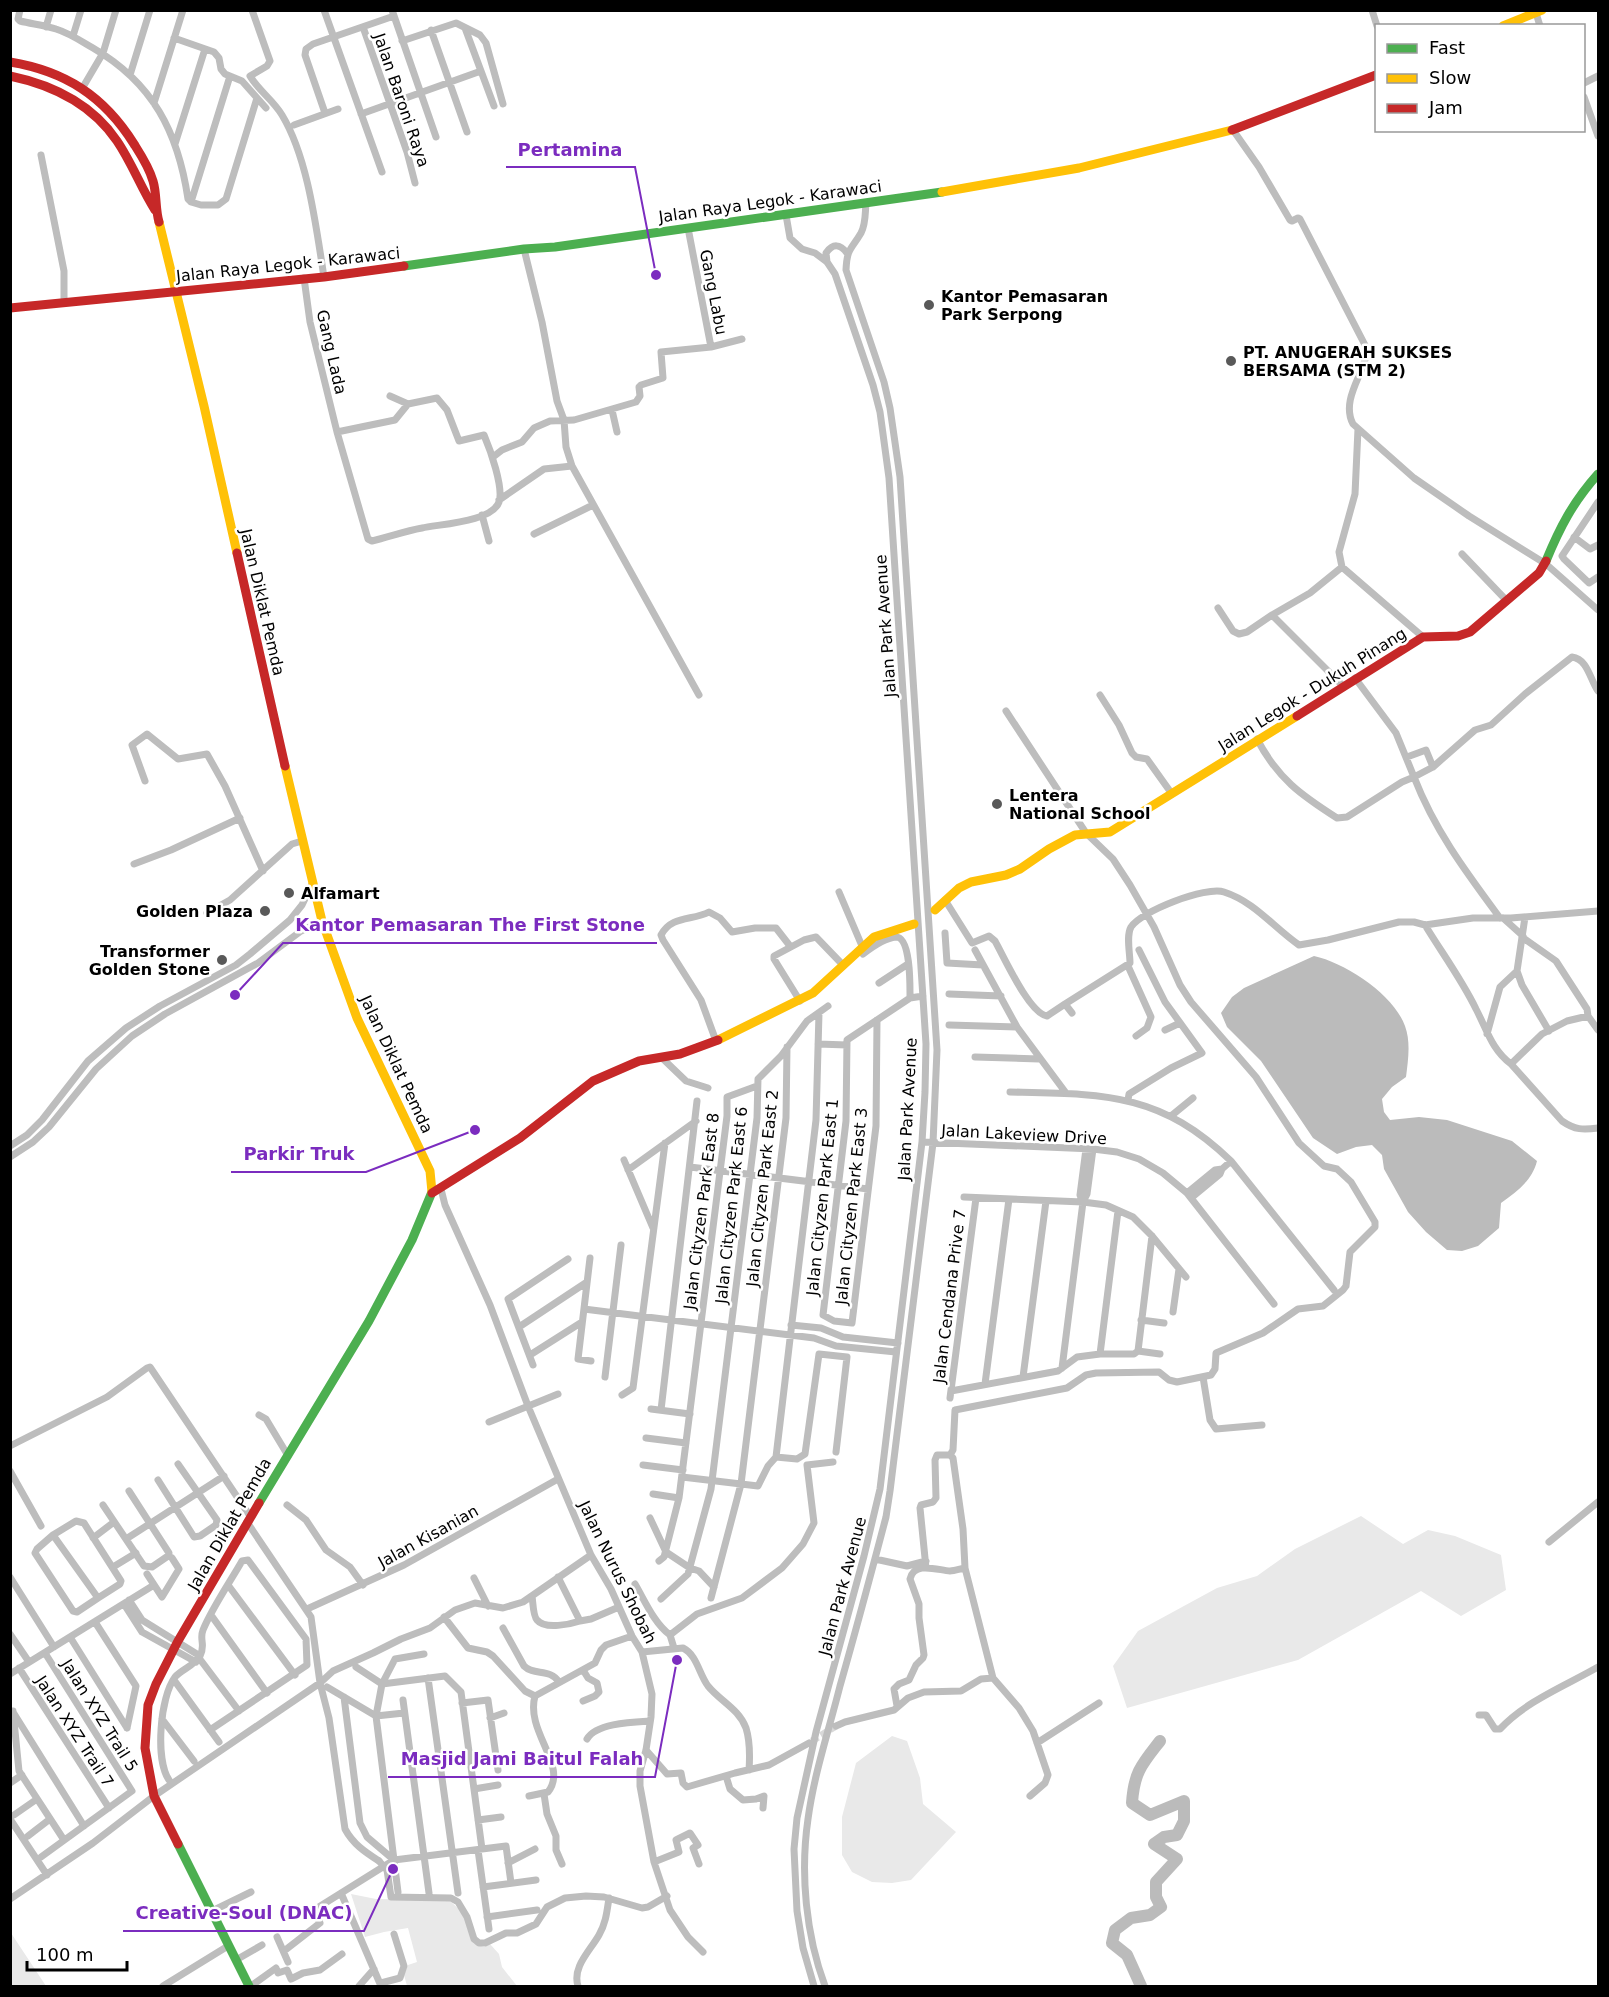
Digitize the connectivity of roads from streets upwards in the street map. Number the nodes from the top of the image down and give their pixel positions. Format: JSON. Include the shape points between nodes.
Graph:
{"nodes":[{"id":1,"x":20,"y":10,"type":"edge"},
{"id":2,"x":51,"y":10,"type":"edge"},
{"id":3,"x":81,"y":10,"type":"edge"},
{"id":4,"x":116,"y":10,"type":"edge"},
{"id":5,"x":150,"y":10,"type":"edge"},
{"id":6,"x":183,"y":10,"type":"edge"},
{"id":7,"x":252,"y":10,"type":"edge"},
{"id":8,"x":324,"y":10,"type":"edge"},
{"id":9,"x":1539,"y":12,"type":"edge"},
{"id":10,"x":393,"y":13,"type":"edge"},
{"id":11,"x":1508,"y":24,"type":"edge"},
{"id":12,"x":46,"y":27,"type":"junction"},
{"id":13,"x":363,"y":27,"type":"junction"},
{"id":14,"x":465,"y":28,"type":"junction"},
{"id":15,"x":431,"y":30,"type":"junction"},
{"id":16,"x":73,"y":36,"type":"junction"},
{"id":17,"x":333,"y":37,"type":"junction"},
{"id":18,"x":174,"y":38,"type":"junction"},
{"id":19,"x":402,"y":41,"type":"junction"},
{"id":20,"x":205,"y":49,"type":"junction"},
{"id":21,"x":103,"y":53,"type":"junction"},
{"id":22,"x":10,"y":62,"type":"edge"},
{"id":23,"x":481,"y":71,"type":"junction"},
{"id":24,"x":130,"y":75,"type":"junction"},
{"id":25,"x":10,"y":76,"type":"edge"},
{"id":26,"x":230,"y":76,"type":"junction"},
{"id":27,"x":1375,"y":76,"type":"edge"},
{"id":28,"x":1599,"y":76,"type":"edge"},
{"id":29,"x":449,"y":83,"type":"junction"},
{"id":30,"x":1585,"y":83,"type":"edge"},
{"id":31,"x":83,"y":87,"type":"junction"},
{"id":32,"x":421,"y":93,"type":"junction"},
{"id":33,"x":257,"y":98,"type":"junction"},
{"id":34,"x":1585,"y":100,"type":"edge"},
{"id":35,"x":100,"y":101,"type":"junction"},
{"id":36,"x":154,"y":103,"type":"junction"},
{"id":37,"x":390,"y":104,"type":"junction"},
{"id":38,"x":503,"y":104,"type":"dead end"},
{"id":39,"x":494,"y":106,"type":"dead end"},
{"id":40,"x":266,"y":108,"type":"dead end"},
{"id":41,"x":338,"y":109,"type":"dead end"},
{"id":42,"x":91,"y":111,"type":"junction"},
{"id":43,"x":325,"y":113,"type":"junction"},
{"id":44,"x":361,"y":114,"type":"junction"},
{"id":45,"x":294,"y":125,"type":"dead end"},
{"id":46,"x":1233,"y":130,"type":"junction"},
{"id":47,"x":467,"y":132,"type":"dead end"},
{"id":48,"x":1599,"y":136,"type":"edge"},
{"id":49,"x":436,"y":137,"type":"dead end"},
{"id":50,"x":175,"y":144,"type":"junction"},
{"id":51,"x":41,"y":155,"type":"dead end"},
{"id":52,"x":382,"y":172,"type":"dead end"},
{"id":53,"x":415,"y":183,"type":"dead end"},
{"id":54,"x":191,"y":202,"type":"junction"},
{"id":55,"x":866,"y":203,"type":"junction"},
{"id":56,"x":156,"y":211,"type":"junction"},
{"id":57,"x":786,"y":214,"type":"junction"},
{"id":58,"x":688,"y":228,"type":"junction"},
{"id":59,"x":524,"y":249,"type":"junction"},
{"id":60,"x":847,"y":253,"type":"junction"},
{"id":61,"x":827,"y":262,"type":"junction"},
{"id":62,"x":324,"y":277,"type":"junction"},
{"id":63,"x":304,"y":278,"type":"junction"},
{"id":64,"x":176,"y":292,"type":"junction"},
{"id":65,"x":856,"y":299,"type":"junction"},
{"id":66,"x":64,"y":303,"type":"junction"},
{"id":67,"x":845,"y":303,"type":"junction"},
{"id":68,"x":10,"y":308,"type":"edge"},
{"id":69,"x":742,"y":339,"type":"dead end"},
{"id":70,"x":711,"y":347,"type":"junction"},
{"id":71,"x":390,"y":396,"type":"dead end"},
{"id":72,"x":888,"y":397,"type":"junction"},
{"id":73,"x":877,"y":399,"type":"junction"},
{"id":74,"x":408,"y":404,"type":"junction"},
{"id":75,"x":890,"y":408,"type":"junction"},
{"id":76,"x":612,"y":410,"type":"junction"},
{"id":77,"x":880,"y":412,"type":"junction"},
{"id":78,"x":564,"y":420,"type":"junction"},
{"id":79,"x":1358,"y":429,"type":"junction"},
{"id":80,"x":337,"y":432,"type":"junction"},
{"id":81,"x":617,"y":432,"type":"dead end"},
{"id":82,"x":493,"y":457,"type":"junction"},
{"id":83,"x":572,"y":466,"type":"junction"},
{"id":84,"x":1598,"y":475,"type":"edge"},
{"id":85,"x":499,"y":500,"type":"junction"},
{"id":86,"x":1599,"y":502,"type":"edge"},
{"id":87,"x":593,"y":505,"type":"junction"},
{"id":88,"x":482,"y":515,"type":"junction"},
{"id":89,"x":534,"y":534,"type":"dead end"},
{"id":90,"x":1574,"y":537,"type":"junction"},
{"id":91,"x":489,"y":541,"type":"dead end"},
{"id":92,"x":1599,"y":545,"type":"edge"},
{"id":93,"x":1462,"y":554,"type":"dead end"},
{"id":94,"x":1546,"y":564,"type":"junction"},
{"id":95,"x":1342,"y":567,"type":"junction"},
{"id":96,"x":1599,"y":577,"type":"edge"},
{"id":97,"x":1589,"y":583,"type":"junction"},
{"id":98,"x":1577,"y":592,"type":"junction"},
{"id":99,"x":1507,"y":601,"type":"junction"},
{"id":100,"x":1218,"y":608,"type":"dead end"},
{"id":101,"x":1599,"y":610,"type":"edge"},
{"id":102,"x":1272,"y":615,"type":"junction"},
{"id":103,"x":1423,"y":637,"type":"junction"},
{"id":104,"x":1355,"y":678,"type":"junction"},
{"id":105,"x":1344,"y":687,"type":"junction"},
{"id":106,"x":1599,"y":691,"type":"edge"},
{"id":107,"x":699,"y":695,"type":"dead end"},
{"id":108,"x":1100,"y":695,"type":"dead end"},
{"id":109,"x":1006,"y":711,"type":"dead end"},
{"id":110,"x":1257,"y":739,"type":"junction"},
{"id":111,"x":1407,"y":757,"type":"junction"},
{"id":112,"x":1433,"y":767,"type":"junction"},
{"id":113,"x":1414,"y":777,"type":"junction"},
{"id":114,"x":145,"y":781,"type":"dead end"},
{"id":115,"x":1172,"y":794,"type":"junction"},
{"id":116,"x":240,"y":818,"type":"junction"},
{"id":117,"x":1086,"y":833,"type":"junction"},
{"id":118,"x":302,"y":841,"type":"junction"},
{"id":119,"x":135,"y":864,"type":"dead end"},
{"id":120,"x":263,"y":871,"type":"junction"},
{"id":121,"x":312,"y":884,"type":"junction"},
{"id":122,"x":839,"y":892,"type":"dead end"},
{"id":123,"x":945,"y":900,"type":"junction"},
{"id":124,"x":935,"y":910,"type":"dead end"},
{"id":125,"x":1599,"y":911,"type":"edge"},
{"id":126,"x":207,"y":913,"type":"dead end"},
{"id":127,"x":1147,"y":915,"type":"junction"},
{"id":128,"x":1525,"y":917,"type":"junction"},
{"id":129,"x":1502,"y":918,"type":"junction"},
{"id":130,"x":322,"y":921,"type":"junction"},
{"id":131,"x":914,"y":924,"type":"dead end"},
{"id":132,"x":1425,"y":925,"type":"junction"},
{"id":133,"x":945,"y":933,"type":"dead end"},
{"id":134,"x":1522,"y":936,"type":"junction"},
{"id":135,"x":790,"y":946,"type":"junction"},
{"id":136,"x":862,"y":950,"type":"junction"},
{"id":137,"x":975,"y":950,"type":"dead end"},
{"id":138,"x":1139,"y":950,"type":"dead end"},
{"id":139,"x":842,"y":964,"type":"junction"},
{"id":140,"x":908,"y":964,"type":"junction"},
{"id":141,"x":983,"y":965,"type":"junction"},
{"id":142,"x":1128,"y":966,"type":"junction"},
{"id":143,"x":1517,"y":971,"type":"junction"},
{"id":144,"x":879,"y":983,"type":"dead end"},
{"id":145,"x":949,"y":994,"type":"dead end"},
{"id":146,"x":923,"y":996,"type":"junction"},
{"id":147,"x":1000,"y":996,"type":"junction"},
{"id":148,"x":910,"y":998,"type":"junction"},
{"id":149,"x":800,"y":1001,"type":"junction"},
{"id":150,"x":1065,"y":1004,"type":"junction"},
{"id":151,"x":828,"y":1006,"type":"dead end"},
{"id":152,"x":819,"y":1012,"type":"junction"},
{"id":153,"x":1072,"y":1013,"type":"dead end"},
{"id":154,"x":1588,"y":1016,"type":"junction"},
{"id":155,"x":878,"y":1020,"type":"junction"},
{"id":156,"x":1180,"y":1023,"type":"junction"},
{"id":157,"x":949,"y":1025,"type":"dead end"},
{"id":158,"x":1017,"y":1027,"type":"junction"},
{"id":159,"x":1165,"y":1030,"type":"dead end"},
{"id":160,"x":1599,"y":1030,"type":"edge"},
{"id":161,"x":1549,"y":1031,"type":"junction"},
{"id":162,"x":1487,"y":1034,"type":"junction"},
{"id":163,"x":1136,"y":1036,"type":"dead end"},
{"id":164,"x":716,"y":1041,"type":"junction"},
{"id":165,"x":818,"y":1044,"type":"junction"},
{"id":166,"x":926,"y":1044,"type":"junction"},
{"id":167,"x":938,"y":1044,"type":"junction"},
{"id":168,"x":847,"y":1045,"type":"junction"},
{"id":169,"x":787,"y":1047,"type":"junction"},
{"id":170,"x":662,"y":1057,"type":"junction"},
{"id":171,"x":975,"y":1057,"type":"dead end"},
{"id":172,"x":1039,"y":1059,"type":"junction"},
{"id":173,"x":1511,"y":1064,"type":"junction"},
{"id":174,"x":757,"y":1086,"type":"junction"},
{"id":175,"x":708,"y":1088,"type":"dead end"},
{"id":176,"x":1010,"y":1092,"type":"dead end"},
{"id":177,"x":1066,"y":1093,"type":"junction"},
{"id":178,"x":1193,"y":1098,"type":"dead end"},
{"id":179,"x":1128,"y":1100,"type":"junction"},
{"id":180,"x":697,"y":1101,"type":"dead end"},
{"id":181,"x":1172,"y":1116,"type":"junction"},
{"id":182,"x":696,"y":1120,"type":"junction"},
{"id":183,"x":1599,"y":1128,"type":"edge"},
{"id":184,"x":922,"y":1142,"type":"junction"},
{"id":185,"x":665,"y":1143,"type":"junction"},
{"id":186,"x":933,"y":1143,"type":"junction"},
{"id":187,"x":10,"y":1146,"type":"edge"},
{"id":188,"x":1089,"y":1149,"type":"junction"},
{"id":189,"x":10,"y":1157,"type":"edge"},
{"id":190,"x":624,"y":1160,"type":"dead end"},
{"id":191,"x":1231,"y":1161,"type":"junction"},
{"id":192,"x":690,"y":1167,"type":"junction"},
{"id":193,"x":628,"y":1170,"type":"junction"},
{"id":194,"x":720,"y":1171,"type":"junction"},
{"id":195,"x":750,"y":1175,"type":"junction"},
{"id":196,"x":779,"y":1178,"type":"junction"},
{"id":197,"x":809,"y":1182,"type":"junction"},
{"id":198,"x":839,"y":1186,"type":"junction"},
{"id":199,"x":868,"y":1189,"type":"junction"},
{"id":200,"x":436,"y":1191,"type":"junction"},
{"id":201,"x":1189,"y":1195,"type":"junction"},
{"id":202,"x":964,"y":1197,"type":"dead end"},
{"id":203,"x":976,"y":1198,"type":"junction"},
{"id":204,"x":1009,"y":1199,"type":"junction"},
{"id":205,"x":1046,"y":1201,"type":"junction"},
{"id":206,"x":1083,"y":1202,"type":"junction"},
{"id":207,"x":1118,"y":1211,"type":"junction"},
{"id":208,"x":654,"y":1230,"type":"junction"},
{"id":209,"x":1152,"y":1236,"type":"junction"},
{"id":210,"x":621,"y":1245,"type":"dead end"},
{"id":211,"x":590,"y":1258,"type":"dead end"},
{"id":212,"x":568,"y":1259,"type":"dead end"},
{"id":213,"x":1179,"y":1269,"type":"junction"},
{"id":214,"x":1186,"y":1277,"type":"dead end"},
{"id":215,"x":587,"y":1282,"type":"junction"},
{"id":216,"x":1334,"y":1290,"type":"dead end"},
{"id":217,"x":1274,"y":1304,"type":"dead end"},
{"id":218,"x":584,"y":1309,"type":"junction"},
{"id":219,"x":1173,"y":1312,"type":"dead end"},
{"id":220,"x":613,"y":1313,"type":"junction"},
{"id":221,"x":642,"y":1317,"type":"junction"},
{"id":222,"x":672,"y":1320,"type":"junction"},
{"id":223,"x":1142,"y":1320,"type":"junction"},
{"id":224,"x":582,"y":1322,"type":"junction"},
{"id":225,"x":852,"y":1323,"type":"joint"},
{"id":226,"x":1164,"y":1323,"type":"dead end"},
{"id":227,"x":701,"y":1324,"type":"junction"},
{"id":228,"x":791,"y":1325,"type":"junction"},
{"id":229,"x":519,"y":1326,"type":"junction"},
{"id":230,"x":731,"y":1328,"type":"junction"},
{"id":231,"x":760,"y":1331,"type":"junction"},
{"id":232,"x":790,"y":1335,"type":"junction"},
{"id":233,"x":897,"y":1343,"type":"junction"},
{"id":234,"x":1138,"y":1351,"type":"junction"},
{"id":235,"x":896,"y":1352,"type":"junction"},
{"id":236,"x":1100,"y":1354,"type":"junction"},
{"id":237,"x":1160,"y":1354,"type":"dead end"},
{"id":238,"x":530,"y":1355,"type":"junction"},
{"id":239,"x":591,"y":1360,"type":"dead end"},
{"id":240,"x":534,"y":1365,"type":"dead end"},
{"id":241,"x":1062,"y":1368,"type":"junction"},
{"id":242,"x":605,"y":1377,"type":"dead end"},
{"id":243,"x":1023,"y":1377,"type":"junction"},
{"id":244,"x":1203,"y":1377,"type":"junction"},
{"id":245,"x":986,"y":1384,"type":"junction"},
{"id":246,"x":558,"y":1394,"type":"dead end"},
{"id":247,"x":622,"y":1395,"type":"dead end"},
{"id":248,"x":890,"y":1403,"type":"junction"},
{"id":249,"x":901,"y":1404,"type":"junction"},
{"id":250,"x":528,"y":1406,"type":"junction"},
{"id":251,"x":651,"y":1409,"type":"dead end"},
{"id":252,"x":661,"y":1410,"type":"junction"},
{"id":253,"x":690,"y":1414,"type":"junction"},
{"id":254,"x":259,"y":1415,"type":"dead end"},
{"id":255,"x":489,"y":1422,"type":"dead end"},
{"id":256,"x":1262,"y":1425,"type":"dead end"},
{"id":257,"x":646,"y":1438,"type":"dead end"},
{"id":258,"x":686,"y":1443,"type":"junction"},
{"id":259,"x":10,"y":1446,"type":"edge"},
{"id":260,"x":836,"y":1452,"type":"dead end"},
{"id":261,"x":287,"y":1454,"type":"junction"},
{"id":262,"x":950,"y":1455,"type":"junction"},
{"id":263,"x":776,"y":1457,"type":"junction"},
{"id":264,"x":833,"y":1462,"type":"dead end"},
{"id":265,"x":178,"y":1464,"type":"dead end"},
{"id":266,"x":643,"y":1466,"type":"dead end"},
{"id":267,"x":10,"y":1471,"type":"edge"},
{"id":268,"x":682,"y":1473,"type":"junction"},
{"id":269,"x":222,"y":1477,"type":"junction"},
{"id":270,"x":558,"y":1479,"type":"junction"},
{"id":271,"x":158,"y":1480,"type":"dead end"},
{"id":272,"x":712,"y":1480,"type":"junction"},
{"id":273,"x":741,"y":1484,"type":"junction"},
{"id":274,"x":129,"y":1491,"type":"dead end"},
{"id":275,"x":198,"y":1492,"type":"junction"},
{"id":276,"x":653,"y":1494,"type":"dead end"},
{"id":277,"x":679,"y":1498,"type":"junction"},
{"id":278,"x":1599,"y":1502,"type":"edge"},
{"id":279,"x":103,"y":1505,"type":"dead end"},
{"id":280,"x":287,"y":1505,"type":"dead end"},
{"id":281,"x":175,"y":1507,"type":"junction"},
{"id":282,"x":650,"y":1518,"type":"dead end"},
{"id":283,"x":249,"y":1519,"type":"junction"},
{"id":284,"x":114,"y":1522,"type":"junction"},
{"id":285,"x":149,"y":1524,"type":"junction"},
{"id":286,"x":41,"y":1526,"type":"dead end"},
{"id":287,"x":53,"y":1535,"type":"junction"},
{"id":288,"x":93,"y":1538,"type":"junction"},
{"id":289,"x":126,"y":1539,"type":"junction"},
{"id":290,"x":1549,"y":1542,"type":"dead end"},
{"id":291,"x":666,"y":1552,"type":"junction"},
{"id":292,"x":136,"y":1553,"type":"junction"},
{"id":293,"x":591,"y":1555,"type":"junction"},
{"id":294,"x":172,"y":1558,"type":"dead end"},
{"id":295,"x":875,"y":1559,"type":"junction"},
{"id":296,"x":658,"y":1561,"type":"dead end"},
{"id":297,"x":926,"y":1565,"type":"junction"},
{"id":298,"x":113,"y":1567,"type":"junction"},
{"id":299,"x":690,"y":1568,"type":"junction"},
{"id":300,"x":965,"y":1568,"type":"junction"},
{"id":301,"x":147,"y":1574,"type":"dead end"},
{"id":302,"x":10,"y":1577,"type":"edge"},
{"id":303,"x":558,"y":1577,"type":"junction"},
{"id":304,"x":474,"y":1578,"type":"dead end"},
{"id":305,"x":635,"y":1584,"type":"dead end"},
{"id":306,"x":154,"y":1585,"type":"junction"},
{"id":307,"x":228,"y":1585,"type":"junction"},
{"id":308,"x":363,"y":1585,"type":"junction"},
{"id":309,"x":714,"y":1587,"type":"junction"},
{"id":310,"x":532,"y":1596,"type":"junction"},
{"id":311,"x":98,"y":1598,"type":"junction"},
{"id":312,"x":711,"y":1598,"type":"dead end"},
{"id":313,"x":661,"y":1599,"type":"dead end"},
{"id":314,"x":853,"y":1599,"type":"junction"},
{"id":315,"x":127,"y":1602,"type":"junction"},
{"id":316,"x":863,"y":1602,"type":"junction"},
{"id":317,"x":488,"y":1606,"type":"junction"},
{"id":318,"x":619,"y":1607,"type":"junction"},
{"id":319,"x":307,"y":1610,"type":"junction"},
{"id":320,"x":212,"y":1615,"type":"junction"},
{"id":321,"x":444,"y":1617,"type":"junction"},
{"id":322,"x":580,"y":1620,"type":"junction"},
{"id":323,"x":95,"y":1622,"type":"junction"},
{"id":324,"x":503,"y":1628,"type":"dead end"},
{"id":325,"x":670,"y":1635,"type":"junction"},
{"id":326,"x":632,"y":1636,"type":"junction"},
{"id":327,"x":11,"y":1637,"type":"edge"},
{"id":328,"x":70,"y":1637,"type":"junction"},
{"id":329,"x":176,"y":1646,"type":"junction"},
{"id":330,"x":54,"y":1647,"type":"junction"},
{"id":331,"x":674,"y":1648,"type":"junction"},
{"id":332,"x":642,"y":1652,"type":"junction"},
{"id":333,"x":45,"y":1653,"type":"junction"},
{"id":334,"x":424,"y":1654,"type":"dead end"},
{"id":335,"x":198,"y":1658,"type":"junction"},
{"id":336,"x":29,"y":1662,"type":"junction"},
{"id":337,"x":1599,"y":1666,"type":"edge"},
{"id":338,"x":356,"y":1667,"type":"dead end"},
{"id":339,"x":20,"y":1668,"type":"junction"},
{"id":340,"x":583,"y":1670,"type":"junction"},
{"id":341,"x":10,"y":1674,"type":"edge"},
{"id":342,"x":295,"y":1675,"type":"junction"},
{"id":343,"x":428,"y":1678,"type":"junction"},
{"id":344,"x":993,"y":1678,"type":"junction"},
{"id":345,"x":174,"y":1680,"type":"junction"},
{"id":346,"x":559,"y":1682,"type":"junction"},
{"id":347,"x":381,"y":1684,"type":"junction"},
{"id":348,"x":324,"y":1685,"type":"junction"},
{"id":349,"x":267,"y":1693,"type":"junction"},
{"id":350,"x":535,"y":1696,"type":"junction"},
{"id":351,"x":344,"y":1697,"type":"junction"},
{"id":352,"x":403,"y":1700,"type":"dead end"},
{"id":353,"x":583,"y":1701,"type":"dead end"},
{"id":354,"x":462,"y":1703,"type":"junction"},
{"id":355,"x":1099,"y":1703,"type":"dead end"},
{"id":356,"x":897,"y":1706,"type":"junction"},
{"id":357,"x":12,"y":1709,"type":"edge"},
{"id":358,"x":239,"y":1711,"type":"junction"},
{"id":359,"x":404,"y":1713,"type":"junction"},
{"id":360,"x":504,"y":1713,"type":"dead end"},
{"id":361,"x":1479,"y":1715,"type":"dead end"},
{"id":362,"x":376,"y":1716,"type":"junction"},
{"id":363,"x":490,"y":1718,"type":"junction"},
{"id":364,"x":162,"y":1719,"type":"junction"},
{"id":365,"x":650,"y":1721,"type":"junction"},
{"id":366,"x":836,"y":1726,"type":"tunnel mouth"},
{"id":367,"x":210,"y":1730,"type":"junction"},
{"id":368,"x":587,"y":1739,"type":"dead end"},
{"id":369,"x":219,"y":1742,"type":"dead end"},
{"id":370,"x":809,"y":1743,"type":"tunnel mouth"},
{"id":371,"x":1037,"y":1743,"type":"junction"},
{"id":372,"x":646,"y":1750,"type":"junction"},
{"id":373,"x":194,"y":1761,"type":"dead end"},
{"id":374,"x":498,"y":1770,"type":"dead end"},
{"id":375,"x":749,"y":1770,"type":"junction"},
{"id":376,"x":22,"y":1775,"type":"junction"},
{"id":377,"x":726,"y":1776,"type":"junction"},
{"id":378,"x":169,"y":1780,"type":"dead end"},
{"id":379,"x":10,"y":1783,"type":"edge"},
{"id":380,"x":498,"y":1785,"type":"dead end"},
{"id":381,"x":474,"y":1789,"type":"junction"},
{"id":382,"x":544,"y":1794,"type":"junction"},
{"id":383,"x":154,"y":1796,"type":"junction"},
{"id":384,"x":529,"y":1796,"type":"dead end"},
{"id":385,"x":1030,"y":1796,"type":"dead end"},
{"id":386,"x":37,"y":1799,"type":"junction"},
{"id":387,"x":109,"y":1808,"type":"junction"},
{"id":388,"x":763,"y":1808,"type":"dead end"},
{"id":389,"x":501,"y":1816,"type":"dead end"},
{"id":390,"x":12,"y":1817,"type":"edge"},
{"id":391,"x":50,"y":1819,"type":"junction"},
{"id":392,"x":478,"y":1820,"type":"junction"},
{"id":393,"x":84,"y":1826,"type":"junction"},
{"id":394,"x":28,"y":1836,"type":"dead end"},
{"id":395,"x":64,"y":1840,"type":"junction"},
{"id":396,"x":480,"y":1849,"type":"junction"},
{"id":397,"x":535,"y":1849,"type":"dead end"},
{"id":398,"x":453,"y":1853,"type":"junction"},
{"id":399,"x":424,"y":1856,"type":"junction"},
{"id":400,"x":41,"y":1857,"type":"dead end"},
{"id":401,"x":394,"y":1860,"type":"junction"},
{"id":402,"x":654,"y":1862,"type":"junction"},
{"id":403,"x":508,"y":1863,"type":"junction"},
{"id":404,"x":562,"y":1864,"type":"dead end"},
{"id":405,"x":699,"y":1864,"type":"dead end"},
{"id":406,"x":47,"y":1875,"type":"junction"},
{"id":407,"x":795,"y":1878,"type":"junction"},
{"id":408,"x":806,"y":1878,"type":"junction"},
{"id":409,"x":536,"y":1880,"type":"dead end"},
{"id":410,"x":511,"y":1883,"type":"junction"},
{"id":411,"x":483,"y":1887,"type":"junction"},
{"id":412,"x":251,"y":1892,"type":"dead end"},
{"id":413,"x":398,"y":1892,"type":"dead end"},
{"id":414,"x":342,"y":1893,"type":"junction"},
{"id":415,"x":429,"y":1893,"type":"dead end"},
{"id":416,"x":458,"y":1893,"type":"dead end"},
{"id":417,"x":667,"y":1896,"type":"junction"},
{"id":418,"x":609,"y":1898,"type":"junction"},
{"id":419,"x":10,"y":1899,"type":"edge"},
{"id":420,"x":537,"y":1910,"type":"dead end"},
{"id":421,"x":210,"y":1912,"type":"junction"},
{"id":422,"x":487,"y":1917,"type":"junction"},
{"id":423,"x":489,"y":1929,"type":"dead end"},
{"id":424,"x":394,"y":1934,"type":"dead end"},
{"id":425,"x":277,"y":1937,"type":"dead end"},
{"id":426,"x":262,"y":1945,"type":"dead end"},
{"id":427,"x":228,"y":1946,"type":"junction"},
{"id":428,"x":284,"y":1951,"type":"junction"},
{"id":429,"x":703,"y":1952,"type":"dead end"},
{"id":430,"x":342,"y":1954,"type":"dead end"},
{"id":431,"x":236,"y":1960,"type":"junction"},
{"id":432,"x":288,"y":1962,"type":"dead end"},
{"id":433,"x":374,"y":1969,"type":"junction"},
{"id":434,"x":381,"y":1985,"type":"edge"},
{"id":435,"x":163,"y":1986,"type":"edge"},
{"id":436,"x":250,"y":1986,"type":"edge"},
{"id":437,"x":359,"y":1986,"type":"edge"},
{"id":438,"x":578,"y":1986,"type":"edge"},
{"id":439,"x":814,"y":1986,"type":"edge"},
{"id":440,"x":825,"y":1986,"type":"edge"}],
"edges":[{"from":1,"to":12,"type":"street","via":[[18,19]]},
{"from":2,"to":12,"type":"street"},
{"from":3,"to":16,"type":"street"},
{"from":4,"to":21,"type":"street"},
{"from":5,"to":24,"type":"street"},
{"from":6,"to":18,"type":"street"},
{"from":7,"to":62,"type":"street","via":[[270,61],[250,76],[275,104],[292,136],[305,174]]},
{"from":8,"to":17,"type":"street"},
{"from":9,"to":11,"type":"street"},
{"from":10,"to":13,"type":"street"},
{"from":10,"to":19,"type":"street"},
{"from":12,"to":16,"type":"street"},
{"from":13,"to":17,"type":"street"},
{"from":13,"to":37,"type":"street","name":"Jalan Baroni Raya"},
{"from":14,"to":15,"type":"street","via":[[456,23]]},
{"from":14,"to":23,"type":"street"},
{"from":14,"to":38,"type":"street","via":[[480,35],[486,43]]},
{"from":15,"to":19,"type":"street"},
{"from":15,"to":29,"type":"street"},
{"from":16,"to":21,"type":"street"},
{"from":17,"to":43,"type":"street","via":[[306,49],[305,55]]},
{"from":17,"to":44,"type":"street"},
{"from":18,"to":20,"type":"street"},
{"from":18,"to":36,"type":"street"},
{"from":19,"to":32,"type":"street"},
{"from":20,"to":26,"type":"street","via":[[214,52],[221,69]]},
{"from":20,"to":50,"type":"street"},
{"from":21,"to":24,"type":"street"},
{"from":21,"to":31,"type":"street"},
{"from":22,"to":31,"type":"street","via":[[61,75]]},
{"from":23,"to":29,"type":"street"},
{"from":23,"to":39,"type":"street"},
{"from":24,"to":36,"type":"street"},
{"from":25,"to":42,"type":"street","via":[[52,86]]},
{"from":26,"to":33,"type":"street","via":[[242,81]]},
{"from":26,"to":54,"type":"street"},
{"from":27,"to":46,"type":"street","name":"Jalan Raya Legok - Karawaci"},
{"from":28,"to":30,"type":"street"},
{"from":29,"to":32,"type":"street"},
{"from":29,"to":47,"type":"street"},
{"from":31,"to":35,"type":"street"},
{"from":32,"to":37,"type":"street"},
{"from":32,"to":49,"type":"street"},
{"from":33,"to":40,"type":"street"},
{"from":33,"to":54,"type":"street","via":[[226,199],[218,205]]},
{"from":34,"to":48,"type":"street"},
{"from":35,"to":42,"type":"street"},
{"from":35,"to":56,"type":"street","via":[[127,130],[148,168],[155,187]]},
{"from":36,"to":50,"type":"street"},
{"from":37,"to":44,"type":"street"},
{"from":37,"to":53,"type":"street","name":"Jalan Baroni Raya"},
{"from":41,"to":43,"type":"street"},
{"from":42,"to":56,"type":"street","via":[[116,140]]},
{"from":43,"to":45,"type":"street"},
{"from":44,"to":52,"type":"street"},
{"from":46,"to":55,"type":"street","name":"Jalan Raya Legok - Karawaci","via":[[1079,168]]},
{"from":46,"to":79,"type":"street","via":[[1291,221],[1300,219],[1366,347],[1366,360],[1351,402],[1351,422]]},
{"from":50,"to":54,"type":"street"},
{"from":51,"to":66,"type":"street","via":[[64,271]]},
{"from":55,"to":57,"type":"street","name":"Jalan Raya Legok - Karawaci"},
{"from":55,"to":60,"type":"street","via":[[865,222]]},
{"from":56,"to":64,"type":"street","name":"Jalan Diklat Pemda"},
{"from":57,"to":58,"type":"street","name":"Jalan Raya Legok - Karawaci"},
{"from":57,"to":61,"type":"street","via":[[790,238]]},
{"from":58,"to":59,"type":"street","name":"Jalan Raya Legok - Karawaci"},
{"from":58,"to":70,"type":"street","name":"Gang Labu"},
{"from":59,"to":62,"type":"street","name":"Jalan Raya Legok - Karawaci"},
{"from":59,"to":78,"type":"street"},
{"from":60,"to":61,"type":"street","via":[[843,247],[830,247]]},
{"from":60,"to":65,"type":"street","name":"Jalan Park Avenue","via":[[846,270]]},
{"from":61,"to":67,"type":"street","name":"Jalan Park Avenue"},
{"from":62,"to":63,"type":"street","name":"Jalan Raya Legok - Karawaci"},
{"from":63,"to":64,"type":"street","name":"Jalan Raya Legok - Karawaci"},
{"from":63,"to":80,"type":"street","name":"Gang Lada","via":[[310,322]]},
{"from":64,"to":66,"type":"street","name":"Jalan Raya Legok - Karawaci"},
{"from":64,"to":118,"type":"street","name":"Jalan Diklat Pemda"},
{"from":65,"to":67,"type":"street"},
{"from":65,"to":72,"type":"street","name":"Jalan Park Avenue"},
{"from":66,"to":68,"type":"street","name":"Jalan Raya Legok - Karawaci"},
{"from":67,"to":73,"type":"street","name":"Jalan Park Avenue"},
{"from":69,"to":70,"type":"street"},
{"from":70,"to":76,"type":"street","name":"Gang Labu","via":[[661,352],[663,378],[641,385],[636,402]]},
{"from":71,"to":74,"type":"street"},
{"from":72,"to":73,"type":"street"},
{"from":72,"to":75,"type":"street","name":"Jalan Park Avenue"},
{"from":73,"to":77,"type":"street","name":"Jalan Park Avenue"},
{"from":74,"to":80,"type":"street","via":[[395,420]]},
{"from":74,"to":82,"type":"street","via":[[440,399],[459,441],[484,435]]},
{"from":75,"to":77,"type":"street"},
{"from":75,"to":167,"type":"street","name":"Jalan Park Avenue","via":[[900,477]]},
{"from":76,"to":78,"type":"street","name":"Gang Labu"},
{"from":76,"to":81,"type":"street"},
{"from":77,"to":146,"type":"street","name":"Jalan Park Avenue","via":[[889,478]]},
{"from":78,"to":82,"type":"street","name":"Gang Labu","via":[[534,428],[522,442]]},
{"from":78,"to":83,"type":"street"},
{"from":79,"to":94,"type":"street","via":[[1423,484]]},
{"from":79,"to":95,"type":"street","via":[[1355,494],[1339,552]]},
{"from":80,"to":88,"type":"street","name":"Gang Lada","via":[[369,540]]},
{"from":82,"to":85,"type":"street"},
{"from":83,"to":85,"type":"street","via":[[544,469]]},
{"from":83,"to":87,"type":"street"},
{"from":84,"to":94,"type":"street","name":"Jalan Legok - Dukuh Pinang","via":[[1561,524]]},
{"from":85,"to":88,"type":"street","via":[[496,507]]},
{"from":86,"to":90,"type":"street"},
{"from":87,"to":89,"type":"street"},
{"from":87,"to":107,"type":"street"},
{"from":88,"to":91,"type":"street"},
{"from":90,"to":92,"type":"street","via":[[1590,549]]},
{"from":90,"to":97,"type":"street","via":[[1563,557]]},
{"from":93,"to":99,"type":"street"},
{"from":94,"to":98,"type":"street"},
{"from":94,"to":99,"type":"street","name":"Jalan Legok - Dukuh Pinang"},
{"from":95,"to":102,"type":"street","via":[[1310,593]]},
{"from":95,"to":103,"type":"street"},
{"from":96,"to":97,"type":"street"},
{"from":97,"to":98,"type":"street"},
{"from":98,"to":101,"type":"street"},
{"from":99,"to":103,"type":"street","name":"Jalan Legok - Dukuh Pinang","via":[[1464,635]]},
{"from":100,"to":102,"type":"street","via":[[1239,634]]},
{"from":102,"to":105,"type":"street"},
{"from":103,"to":104,"type":"street","name":"Jalan Legok - Dukuh Pinang"},
{"from":104,"to":105,"type":"street","name":"Jalan Legok - Dukuh Pinang"},
{"from":104,"to":111,"type":"street","via":[[1396,733]]},
{"from":105,"to":110,"type":"street","name":"Jalan Legok - Dukuh Pinang"},
{"from":106,"to":112,"type":"street","via":[[1584,662],[1572,657],[1491,725],[1475,730]]},
{"from":108,"to":115,"type":"street","via":[[1134,756],[1147,759]]},
{"from":109,"to":117,"type":"street"},
{"from":110,"to":113,"type":"street","via":[[1279,774],[1337,818],[1347,817]]},
{"from":110,"to":115,"type":"street","name":"Jalan Legok - Dukuh Pinang"},
{"from":111,"to":112,"type":"street","via":[[1426,750]]},
{"from":111,"to":113,"type":"street"},
{"from":112,"to":113,"type":"street"},
{"from":113,"to":129,"type":"street","via":[[1442,835]]},
{"from":114,"to":116,"type":"street","via":[[132,745],[147,734],[178,759],[207,754]]},
{"from":115,"to":117,"type":"street","name":"Jalan Legok - Dukuh Pinang","via":[[1110,832]]},
{"from":116,"to":119,"type":"street"},
{"from":116,"to":120,"type":"street"},
{"from":117,"to":123,"type":"street","name":"Jalan Legok - Dukuh Pinang","via":[[1069,838],[1006,875],[971,882]]},
{"from":117,"to":127,"type":"street","via":[[1113,859]]},
{"from":118,"to":120,"type":"street","via":[[292,844]]},
{"from":118,"to":121,"type":"street","name":"Jalan Diklat Pemda"},
{"from":120,"to":126,"type":"street","via":[[230,900]]},
{"from":121,"to":130,"type":"street","name":"Jalan Diklat Pemda"},
{"from":121,"to":187,"type":"street","via":[[290,920],[250,954],[126,1028],[88,1061],[42,1120]]},
{"from":122,"to":136,"type":"street"},
{"from":123,"to":124,"type":"street","name":"Jalan Legok - Dukuh Pinang"},
{"from":123,"to":150,"type":"street","via":[[972,943],[989,936],[995,940],[1041,1015],[1047,1016]]},
{"from":125,"to":128,"type":"street"},
{"from":127,"to":132,"type":"street","via":[[1213,890],[1253,907],[1299,945],[1399,922]]},
{"from":127,"to":142,"type":"street","via":[[1130,930]]},
{"from":127,"to":244,"type":"street","via":[[1191,1002],[1256,1077],[1299,1143],[1324,1166],[1337,1169],[1351,1182],[1375,1222],[1375,1227],[1350,1252],[1343,1290],[1323,1306],[1298,1309],[1263,1333],[1216,1353],[1213,1374]]},
{"from":128,"to":129,"type":"street"},
{"from":128,"to":134,"type":"street"},
{"from":129,"to":132,"type":"street"},
{"from":129,"to":134,"type":"street"},
{"from":130,"to":189,"type":"street","via":[[301,931],[242,973],[132,1036],[96,1069],[49,1127]]},
{"from":130,"to":200,"type":"street","name":"Jalan Diklat Pemda","via":[[357,1018]]},
{"from":131,"to":136,"type":"street","via":[[874,937]]},
{"from":132,"to":162,"type":"street"},
{"from":133,"to":141,"type":"street","via":[[947,963]]},
{"from":134,"to":143,"type":"street"},
{"from":134,"to":154,"type":"street","via":[[1560,966]]},
{"from":135,"to":139,"type":"street","via":[[816,937]]},
{"from":135,"to":149,"type":"street","via":[[774,959]]},
{"from":135,"to":164,"type":"street","via":[[776,928],[732,932],[709,912],[697,918],[675,920],[663,931],[663,940],[701,1000]]},
{"from":136,"to":139,"type":"street"},
{"from":136,"to":140,"type":"street","via":[[901,938],[907,948]]},
{"from":137,"to":141,"type":"street"},
{"from":138,"to":156,"type":"street"},
{"from":139,"to":149,"type":"street"},
{"from":140,"to":144,"type":"street"},
{"from":140,"to":148,"type":"street"},
{"from":141,"to":147,"type":"street"},
{"from":142,"to":150,"type":"street"},
{"from":142,"to":163,"type":"street","via":[[1151,1020]]},
{"from":143,"to":161,"type":"street"},
{"from":143,"to":162,"type":"street","via":[[1500,987]]},
{"from":145,"to":147,"type":"street"},
{"from":146,"to":148,"type":"street"},
{"from":146,"to":166,"type":"street","name":"Jalan Park Avenue"},
{"from":147,"to":158,"type":"street"},
{"from":148,"to":155,"type":"street"},
{"from":149,"to":164,"type":"street"},
{"from":150,"to":153,"type":"street"},
{"from":151,"to":152,"type":"street"},
{"from":152,"to":165,"type":"street"},
{"from":152,"to":169,"type":"street"},
{"from":154,"to":160,"type":"street"},
{"from":154,"to":161,"type":"street"},
{"from":155,"to":168,"type":"street","via":[[847,1040]]},
{"from":155,"to":199,"type":"street","name":"Jalan Cityzen Park East 3","via":[[876,1126]]},
{"from":156,"to":159,"type":"street"},
{"from":156,"to":179,"type":"street","via":[[1202,1053],[1170,1068],[1129,1095]]},
{"from":157,"to":158,"type":"street"},
{"from":158,"to":172,"type":"street"},
{"from":161,"to":173,"type":"street"},
{"from":162,"to":173,"type":"street","via":[[1499,1054]]},
{"from":164,"to":170,"type":"street"},
{"from":165,"to":168,"type":"street"},
{"from":165,"to":197,"type":"street"},
{"from":166,"to":167,"type":"street"},
{"from":166,"to":184,"type":"street","name":"Jalan Park Avenue"},
{"from":167,"to":186,"type":"street","name":"Jalan Park Avenue"},
{"from":168,"to":198,"type":"street","name":"Jalan Cityzen Park East 1","via":[[846,1122]]},
{"from":169,"to":174,"type":"street","via":[[758,1079]]},
{"from":169,"to":196,"type":"street","name":"Jalan Cityzen Park East 2","via":[[786,1118]]},
{"from":170,"to":175,"type":"street","via":[[686,1081]]},
{"from":170,"to":200,"type":"street","via":[[639,1061],[593,1081],[520,1138]]},
{"from":171,"to":172,"type":"street"},
{"from":172,"to":177,"type":"street"},
{"from":173,"to":183,"type":"street","via":[[1562,1121],[1582,1130]]},
{"from":174,"to":194,"type":"street","name":"Jalan Cityzen Park East 8","via":[[728,1097]]},
{"from":174,"to":195,"type":"street","name":"Jalan Cityzen Park East 6"},
{"from":176,"to":177,"type":"street"},
{"from":177,"to":179,"type":"street"},
{"from":178,"to":181,"type":"street"},
{"from":179,"to":181,"type":"street"},
{"from":180,"to":182,"type":"street"},
{"from":181,"to":191,"type":"street","via":[[1212,1142]]},
{"from":182,"to":185,"type":"street"},
{"from":182,"to":192,"type":"street"},
{"from":184,"to":186,"type":"street","name":"Jalan Lakeview Drive"},
{"from":184,"to":233,"type":"street","name":"Jalan Park Avenue"},
{"from":185,"to":193,"type":"street"},
{"from":185,"to":208,"type":"street"},
{"from":186,"to":188,"type":"street","name":"Jalan Lakeview Drive"},
{"from":186,"to":249,"type":"street","name":"Jalan Park Avenue"},
{"from":188,"to":201,"type":"street","name":"Jalan Lakeview Drive","via":[[1139,1159]]},
{"from":188,"to":206,"type":"street","via":[[1087,1194]]},
{"from":190,"to":193,"type":"street"},
{"from":191,"to":201,"type":"street","via":[[1215,1170]]},
{"from":191,"to":216,"type":"street"},
{"from":192,"to":194,"type":"street"},
{"from":192,"to":222,"type":"street"},
{"from":193,"to":208,"type":"street"},
{"from":194,"to":195,"type":"street"},
{"from":194,"to":227,"type":"street","name":"Jalan Cityzen Park East 8"},
{"from":195,"to":196,"type":"street"},
{"from":195,"to":230,"type":"street","name":"Jalan Cityzen Park East 6"},
{"from":196,"to":197,"type":"street"},
{"from":196,"to":231,"type":"street","name":"Jalan Cityzen Park East 2"},
{"from":197,"to":198,"type":"street"},
{"from":197,"to":228,"type":"street"},
{"from":198,"to":199,"type":"street"},
{"from":198,"to":225,"type":"street","name":"Jalan Cityzen Park East 1","via":[[823,1316]]},
{"from":199,"to":225,"type":"street","name":"Jalan Cityzen Park East 3"},
{"from":200,"to":250,"type":"street","name":"Jalan Nurus Shobah","via":[[446,1205],[490,1305]]},
{"from":200,"to":261,"type":"street","name":"Jalan Diklat Pemda","via":[[369,1321]]},
{"from":201,"to":217,"type":"street","name":"Jalan Lakeview Drive"},
{"from":202,"to":203,"type":"street"},
{"from":203,"to":204,"type":"street"},
{"from":203,"to":245,"type":"street","name":"Jalan Cendana Prive 7","via":[[950,1394]]},
{"from":204,"to":205,"type":"street"},
{"from":204,"to":245,"type":"street"},
{"from":205,"to":206,"type":"street"},
{"from":205,"to":243,"type":"street"},
{"from":206,"to":207,"type":"street"},
{"from":206,"to":241,"type":"street"},
{"from":207,"to":209,"type":"street","via":[[1133,1217]]},
{"from":207,"to":236,"type":"street"},
{"from":208,"to":221,"type":"street"},
{"from":209,"to":213,"type":"street"},
{"from":209,"to":223,"type":"street"},
{"from":210,"to":220,"type":"street"},
{"from":211,"to":215,"type":"street"},
{"from":212,"to":229,"type":"street","via":[[508,1299]]},
{"from":213,"to":214,"type":"street"},
{"from":213,"to":219,"type":"street"},
{"from":215,"to":218,"type":"street"},
{"from":215,"to":229,"type":"street"},
{"from":218,"to":220,"type":"street"},
{"from":218,"to":224,"type":"street"},
{"from":220,"to":221,"type":"street"},
{"from":220,"to":242,"type":"street"},
{"from":221,"to":222,"type":"street"},
{"from":221,"to":247,"type":"street","via":[[633,1388]]},
{"from":222,"to":227,"type":"street"},
{"from":222,"to":252,"type":"street"},
{"from":223,"to":226,"type":"street"},
{"from":223,"to":234,"type":"street"},
{"from":224,"to":238,"type":"street"},
{"from":224,"to":239,"type":"street","via":[[578,1359]]},
{"from":227,"to":230,"type":"street"},
{"from":227,"to":253,"type":"street","name":"Jalan Cityzen Park East 8"},
{"from":228,"to":232,"type":"street"},
{"from":228,"to":233,"type":"street","via":[[821,1328],[843,1337]]},
{"from":229,"to":238,"type":"street"},
{"from":230,"to":231,"type":"street"},
{"from":230,"to":272,"type":"street","name":"Jalan Cityzen Park East 6"},
{"from":231,"to":232,"type":"street"},
{"from":231,"to":273,"type":"street","name":"Jalan Cityzen Park East 2"},
{"from":232,"to":235,"type":"street","via":[[836,1346]]},
{"from":232,"to":263,"type":"street"},
{"from":233,"to":235,"type":"street","name":"Jalan Park Avenue"},
{"from":234,"to":236,"type":"street"},
{"from":234,"to":237,"type":"street"},
{"from":235,"to":248,"type":"street","name":"Jalan Park Avenue"},
{"from":236,"to":241,"type":"street","via":[[1077,1357]]},
{"from":238,"to":240,"type":"street"},
{"from":241,"to":243,"type":"street"},
{"from":243,"to":245,"type":"street"},
{"from":244,"to":256,"type":"street","via":[[1210,1420],[1216,1429]]},
{"from":244,"to":262,"type":"street","via":[[1177,1382],[1159,1372],[1096,1373],[1067,1388],[958,1408],[954,1410]]},
{"from":246,"to":250,"type":"street"},
{"from":248,"to":249,"type":"street"},
{"from":248,"to":314,"type":"street","name":"Jalan Park Avenue","via":[[875,1515]]},
{"from":249,"to":295,"type":"street","name":"Jalan Park Avenue","via":[[889,1500]]},
{"from":250,"to":255,"type":"street"},
{"from":250,"to":270,"type":"street","name":"Jalan Nurus Shobah"},
{"from":251,"to":252,"type":"street"},
{"from":252,"to":253,"type":"street"},
{"from":253,"to":258,"type":"street","name":"Jalan Cityzen Park East 8"},
{"from":254,"to":261,"type":"street","via":[[266,1419]]},
{"from":257,"to":258,"type":"street"},
{"from":258,"to":268,"type":"street","name":"Jalan Cityzen Park East 8"},
{"from":259,"to":269,"type":"street","via":[[107,1398],[150,1367]]},
{"from":260,"to":263,"type":"street","via":[[847,1357],[819,1354],[805,1454],[797,1459]]},
{"from":261,"to":283,"type":"street","name":"Jalan Diklat Pemda"},
{"from":262,"to":297,"type":"street","via":[[937,1455],[936,1498],[920,1508]]},
{"from":262,"to":300,"type":"street","via":[[963,1529]]},
{"from":263,"to":273,"type":"street","via":[[758,1486]]},
{"from":264,"to":325,"type":"street","via":[[807,1465],[814,1523],[803,1544],[782,1568],[742,1598],[697,1614]]},
{"from":265,"to":275,"type":"street"},
{"from":266,"to":268,"type":"street"},
{"from":267,"to":286,"type":"street"},
{"from":268,"to":272,"type":"street"},
{"from":268,"to":277,"type":"street","name":"Jalan Cityzen Park East 8"},
{"from":269,"to":275,"type":"street"},
{"from":269,"to":283,"type":"street"},
{"from":270,"to":293,"type":"street","name":"Jalan Nurus Shobah"},
{"from":270,"to":308,"type":"street","name":"Jalan Kisanian"},
{"from":271,"to":281,"type":"street"},
{"from":272,"to":273,"type":"street"},
{"from":272,"to":299,"type":"street","name":"Jalan Cityzen Park East 6"},
{"from":273,"to":309,"type":"street","name":"Jalan Cityzen Park East 2"},
{"from":274,"to":285,"type":"street"},
{"from":275,"to":281,"type":"street"},
{"from":275,"to":281,"type":"street","via":[[216,1526],[194,1537]]},
{"from":276,"to":277,"type":"street"},
{"from":277,"to":291,"type":"street","name":"Jalan Cityzen Park East 8"},
{"from":278,"to":290,"type":"street"},
{"from":279,"to":284,"type":"street"},
{"from":280,"to":308,"type":"street","via":[[306,1520],[326,1550],[350,1567]]},
{"from":281,"to":285,"type":"street"},
{"from":282,"to":291,"type":"street"},
{"from":283,"to":319,"type":"street"},
{"from":283,"to":329,"type":"street","name":"Jalan Diklat Pemda"},
{"from":284,"to":288,"type":"street"},
{"from":284,"to":289,"type":"street"},
{"from":285,"to":289,"type":"street"},
{"from":285,"to":292,"type":"street","via":[[169,1554],[149,1568]]},
{"from":287,"to":288,"type":"street","via":[[80,1521]]},
{"from":287,"to":311,"type":"street"},
{"from":287,"to":311,"type":"street","via":[[35,1553],[73,1611]]},
{"from":288,"to":298,"type":"street"},
{"from":289,"to":292,"type":"street"},
{"from":291,"to":296,"type":"street"},
{"from":291,"to":299,"type":"street"},
{"from":292,"to":298,"type":"street"},
{"from":293,"to":303,"type":"street"},
{"from":293,"to":318,"type":"street","name":"Jalan Nurus Shobah"},
{"from":294,"to":306,"type":"street","via":[[179,1569],[162,1597]]},
{"from":295,"to":297,"type":"street","via":[[907,1566]]},
{"from":295,"to":316,"type":"street","name":"Jalan Park Avenue"},
{"from":297,"to":300,"type":"street","via":[[950,1571]]},
{"from":297,"to":356,"type":"street","via":[[914,1570],[910,1579],[919,1604],[924,1655],[909,1680],[894,1689]]},
{"from":298,"to":311,"type":"street","via":[[121,1583]]},
{"from":299,"to":309,"type":"street","via":[[699,1571]]},
{"from":299,"to":313,"type":"street"},
{"from":300,"to":344,"type":"street"},
{"from":301,"to":306,"type":"street"},
{"from":302,"to":330,"type":"street"},
{"from":303,"to":310,"type":"street"},
{"from":303,"to":322,"type":"street"},
{"from":304,"to":317,"type":"street"},
{"from":305,"to":325,"type":"street"},
{"from":306,"to":315,"type":"street"},
{"from":307,"to":320,"type":"street"},
{"from":307,"to":342,"type":"street"},
{"from":307,"to":342,"type":"street","via":[[242,1561],[248,1560],[306,1639],[307,1662]]},
{"from":308,"to":319,"type":"street","name":"Jalan Kisanian"},
{"from":309,"to":312,"type":"street","name":"Jalan Cityzen Park East 2"},
{"from":310,"to":317,"type":"street","via":[[503,1608]]},
{"from":310,"to":322,"type":"street","via":[[539,1622],[560,1626]]},
{"from":314,"to":316,"type":"street"},
{"from":314,"to":407,"type":"street","name":"Jalan Park Avenue","via":[[804,1784],[797,1818]]},
{"from":315,"to":323,"type":"street"},
{"from":315,"to":329,"type":"street","via":[[142,1620]]},
{"from":316,"to":408,"type":"street","name":"Jalan Park Avenue","via":[[814,1786],[808,1820]]},
{"from":317,"to":321,"type":"street","via":[[475,1603]]},
{"from":318,"to":322,"type":"street"},
{"from":318,"to":326,"type":"street","name":"Jalan Nurus Shobah"},
{"from":319,"to":348,"type":"street"},
{"from":320,"to":335,"type":"street","via":[[202,1631],[204,1647]]},
{"from":320,"to":349,"type":"street"},
{"from":321,"to":348,"type":"street","via":[[430,1628],[333,1671]]},
{"from":321,"to":350,"type":"street","via":[[468,1648],[493,1656],[525,1691]]},
{"from":323,"to":328,"type":"street"},
{"from":323,"to":328,"type":"street","via":[[136,1686],[127,1728]]},
{"from":324,"to":346,"type":"street","via":[[528,1670],[551,1674]]},
{"from":325,"to":331,"type":"street"},
{"from":326,"to":332,"type":"street","name":"Jalan Nurus Shobah"},
{"from":326,"to":340,"type":"street","via":[[603,1647],[595,1663]]},
{"from":327,"to":336,"type":"street"},
{"from":328,"to":330,"type":"street"},
{"from":329,"to":335,"type":"street"},
{"from":329,"to":383,"type":"street","name":"Jalan Diklat Pemda","via":[[156,1684],[145,1724]]},
{"from":330,"to":333,"type":"street"},
{"from":331,"to":332,"type":"street"},
{"from":331,"to":375,"type":"street","via":[[683,1648],[690,1654],[709,1687],[746,1727]]},
{"from":332,"to":365,"type":"street","name":"Jalan Nurus Shobah","via":[[652,1695]]},
{"from":333,"to":336,"type":"street"},
{"from":333,"to":387,"type":"street","name":"Jalan XYZ Trail 5","via":[[132,1791]]},
{"from":334,"to":347,"type":"street","via":[[394,1659]]},
{"from":335,"to":345,"type":"street"},
{"from":335,"to":358,"type":"street"},
{"from":336,"to":339,"type":"street"},
{"from":337,"to":361,"type":"street","via":[[1529,1705],[1500,1729],[1486,1715]]},
{"from":338,"to":347,"type":"street"},
{"from":339,"to":341,"type":"street"},
{"from":339,"to":387,"type":"street","name":"Jalan XYZ Trail 7"},
{"from":340,"to":346,"type":"street"},
{"from":340,"to":353,"type":"street","via":[[597,1683],[599,1692]]},
{"from":342,"to":349,"type":"street"},
{"from":343,"to":347,"type":"street"},
{"from":343,"to":354,"type":"street","via":[[445,1676],[461,1692]]},
{"from":343,"to":398,"type":"street"},
{"from":344,"to":356,"type":"street","via":[[981,1679],[961,1691],[924,1692]]},
{"from":344,"to":371,"type":"street","via":[[1019,1708]]},
{"from":345,"to":364,"type":"street"},
{"from":345,"to":367,"type":"street"},
{"from":346,"to":350,"type":"street"},
{"from":347,"to":362,"type":"street"},
{"from":348,"to":351,"type":"street"},
{"from":348,"to":383,"type":"street"},
{"from":348,"to":418,"type":"street","bridge":true,"via":[[345,1829],[357,1845],[387,1870],[391,1897],[451,1898],[458,1902],[474,1940],[479,1943],[530,1928],[547,1907],[565,1898]]},
{"from":349,"to":358,"type":"street"},
{"from":350,"to":382,"type":"street","via":[[533,1717],[554,1770],[553,1783]]},
{"from":351,"to":362,"type":"street"},
{"from":351,"to":401,"type":"street","via":[[360,1823],[367,1837]]},
{"from":352,"to":359,"type":"street"},
{"from":354,"to":363,"type":"street","via":[[488,1700]]},
{"from":354,"to":381,"type":"street"},
{"from":355,"to":371,"type":"street"},
{"from":356,"to":366,"type":"street"},
{"from":357,"to":376,"type":"street"},
{"from":357,"to":393,"type":"street"},
{"from":358,"to":367,"type":"street"},
{"from":359,"to":362,"type":"street"},
{"from":359,"to":399,"type":"street"},
{"from":360,"to":363,"type":"street"},
{"from":362,"to":401,"type":"street"},
{"from":363,"to":374,"type":"street"},
{"from":364,"to":373,"type":"street"},
{"from":364,"to":378,"type":"street","via":[[161,1761]]},
{"from":365,"to":368,"type":"street","via":[[611,1726],[591,1733]]},
{"from":365,"to":372,"type":"street","name":"Jalan Nurus Shobah"},
{"from":367,"to":369,"type":"street"},
{"from":370,"to":375,"type":"street","via":[[769,1766]]},
{"from":371,"to":385,"type":"street","via":[[1047,1780]]},
{"from":372,"to":377,"type":"street","via":[[666,1773],[681,1773],[687,1786]]},
{"from":372,"to":402,"type":"street","name":"Jalan Nurus Shobah","via":[[640,1786]]},
{"from":375,"to":377,"type":"street"},
{"from":376,"to":379,"type":"street"},
{"from":376,"to":386,"type":"street"},
{"from":377,"to":388,"type":"street","via":[[730,1789],[743,1800],[764,1796]]},
{"from":380,"to":381,"type":"street"},
{"from":381,"to":392,"type":"street"},
{"from":382,"to":384,"type":"street"},
{"from":382,"to":404,"type":"street"},
{"from":383,"to":406,"type":"street"},
{"from":383,"to":421,"type":"street","name":"Jalan Diklat Pemda"},
{"from":386,"to":390,"type":"street"},
{"from":386,"to":391,"type":"street"},
{"from":387,"to":393,"type":"street"},
{"from":389,"to":392,"type":"street"},
{"from":390,"to":406,"type":"street"},
{"from":391,"to":394,"type":"street"},
{"from":391,"to":395,"type":"street"},
{"from":392,"to":396,"type":"street"},
{"from":393,"to":395,"type":"street"},
{"from":395,"to":400,"type":"street"},
{"from":396,"to":398,"type":"street"},
{"from":396,"to":403,"type":"street","via":[[506,1846]]},
{"from":396,"to":411,"type":"street"},
{"from":397,"to":403,"type":"street"},
{"from":398,"to":399,"type":"street"},
{"from":398,"to":416,"type":"street"},
{"from":399,"to":401,"type":"street"},
{"from":399,"to":415,"type":"street"},
{"from":401,"to":413,"type":"street"},
{"from":401,"to":414,"type":"street"},
{"from":402,"to":405,"type":"street","via":[[679,1852],[676,1840],[690,1833],[698,1845],[693,1851]]},
{"from":402,"to":417,"type":"street","name":"Jalan Nurus Shobah"},
{"from":403,"to":410,"type":"street"},
{"from":406,"to":419,"type":"street"},
{"from":407,"to":408,"type":"street"},
{"from":407,"to":439,"type":"street","name":"Jalan Park Avenue","via":[[803,1948]]},
{"from":408,"to":440,"type":"street","name":"Jalan Park Avenue","via":[[814,1946]]},
{"from":409,"to":410,"type":"street"},
{"from":410,"to":411,"type":"street"},
{"from":411,"to":422,"type":"street"},
{"from":412,"to":421,"type":"street"},
{"from":414,"to":428,"type":"street","via":[[314,1910],[320,1923]]},
{"from":414,"to":433,"type":"street"},
{"from":417,"to":418,"type":"street","via":[[642,1908]]},
{"from":417,"to":429,"type":"street","name":"Jalan Nurus Shobah","via":[[670,1910],[688,1938]]},
{"from":418,"to":438,"type":"street","via":[[600,1934],[577,1971]]},
{"from":420,"to":422,"type":"street"},
{"from":421,"to":427,"type":"street","name":"Jalan Diklat Pemda"},
{"from":422,"to":423,"type":"street"},
{"from":424,"to":434,"type":"street","via":[[404,1966],[400,1978]]},
{"from":425,"to":428,"type":"street"},
{"from":426,"to":431,"type":"street"},
{"from":427,"to":431,"type":"street","name":"Jalan Diklat Pemda"},
{"from":427,"to":435,"type":"street"},
{"from":428,"to":432,"type":"street"},
{"from":430,"to":436,"type":"street","via":[[320,1970],[291,1979],[287,1970],[278,1973],[276,1968]]},
{"from":431,"to":436,"type":"street","name":"Jalan Diklat Pemda"},
{"from":433,"to":434,"type":"street"},
{"from":433,"to":437,"type":"street"}]}
